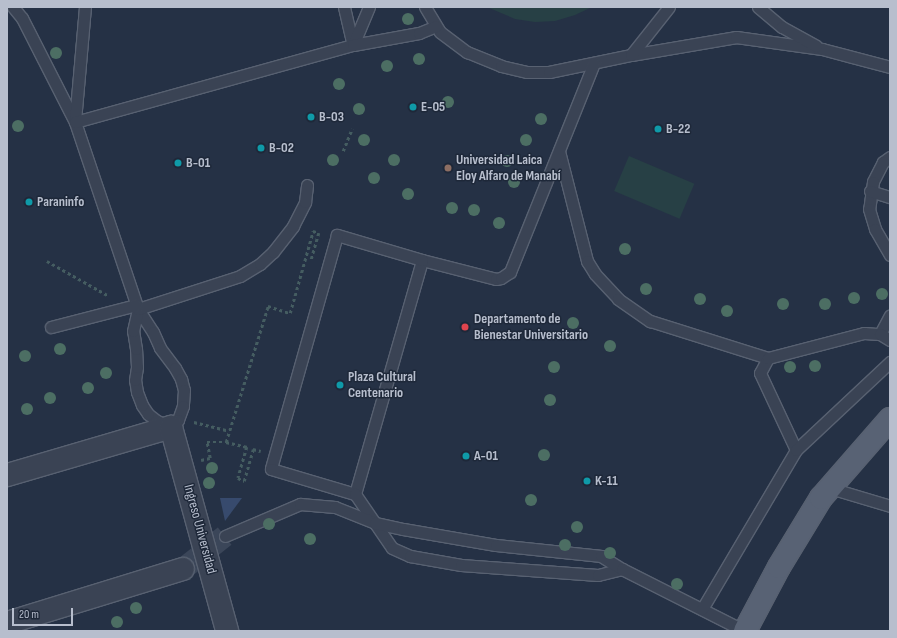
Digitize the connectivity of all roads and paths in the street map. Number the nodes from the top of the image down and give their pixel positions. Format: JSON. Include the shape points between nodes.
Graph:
{"nodes":[{"id":1,"x":13,"y":7,"type":"edge"},
{"id":2,"x":85,"y":7,"type":"edge"},
{"id":3,"x":344,"y":7,"type":"edge"},
{"id":4,"x":368,"y":7,"type":"edge"},
{"id":5,"x":425,"y":7,"type":"edge"},
{"id":6,"x":669,"y":7,"type":"edge"},
{"id":7,"x":758,"y":7,"type":"edge"},
{"id":8,"x":436,"y":26,"type":"junction"},
{"id":9,"x":353,"y":45,"type":"junction"},
{"id":10,"x":822,"y":49,"type":"junction"},
{"id":11,"x":631,"y":54,"type":"junction"},
{"id":12,"x":594,"y":63,"type":"junction"},
{"id":13,"x":890,"y":67,"type":"edge"},
{"id":14,"x":75,"y":122,"type":"junction"},
{"id":15,"x":352,"y":129,"type":"dead end"},
{"id":16,"x":342,"y":151,"type":"dead end"},
{"id":17,"x":559,"y":151,"type":"junction"},
{"id":18,"x":890,"y":157,"type":"edge"},
{"id":19,"x":307,"y":185,"type":"dead end"},
{"id":20,"x":870,"y":191,"type":"junction"},
{"id":21,"x":890,"y":196,"type":"edge"},
{"id":22,"x":890,"y":255,"type":"edge"},
{"id":23,"x":422,"y":260,"type":"junction"},
{"id":24,"x":47,"y":261,"type":"dead end"},
{"id":25,"x":311,"y":262,"type":"dead end"},
{"id":26,"x":113,"y":298,"type":"dead end"},
{"id":27,"x":137,"y":307,"type":"junction"},
{"id":28,"x":890,"y":315,"type":"edge"},
{"id":29,"x":51,"y":327,"type":"dead end"},
{"id":30,"x":880,"y":334,"type":"junction"},
{"id":31,"x":890,"y":340,"type":"edge"},
{"id":32,"x":768,"y":358,"type":"junction"},
{"id":33,"x":890,"y":362,"type":"edge"},
{"id":34,"x":890,"y":419,"type":"edge"},
{"id":35,"x":194,"y":422,"type":"dead end"},
{"id":36,"x":171,"y":427,"type":"junction"},
{"id":37,"x":229,"y":432,"type":"junction"},
{"id":38,"x":226,"y":442,"type":"junction"},
{"id":39,"x":796,"y":450,"type":"junction"},
{"id":40,"x":267,"y":453,"type":"dead end"},
{"id":41,"x":200,"y":460,"type":"dead end"},
{"id":42,"x":7,"y":475,"type":"edge"},
{"id":43,"x":830,"y":488,"type":"junction"},
{"id":44,"x":355,"y":494,"type":"junction"},
{"id":45,"x":890,"y":506,"type":"edge"},
{"id":46,"x":375,"y":523,"type":"junction"},
{"id":47,"x":224,"y":536,"type":"tunnel mouth"},
{"id":48,"x":622,"y":568,"type":"junction"},
{"id":49,"x":183,"y":569,"type":"tunnel mouth"},
{"id":50,"x":702,"y":609,"type":"junction"},
{"id":51,"x":7,"y":623,"type":"edge"},
{"id":52,"x":227,"y":631,"type":"edge"},
{"id":53,"x":745,"y":631,"type":"edge"}],
"edges":[{"from":1,"to":14,"type":"lane","via":[[22,18]]},
{"from":2,"to":14,"type":"lane"},
{"from":3,"to":9,"type":"lane"},
{"from":4,"to":9,"type":"lane","via":[[364,23]]},
{"from":5,"to":8,"type":"lane"},
{"from":6,"to":11,"type":"lane"},
{"from":7,"to":10,"type":"lane","via":[[782,27]]},
{"from":8,"to":9,"type":"lane","via":[[419,33]]},
{"from":8,"to":12,"type":"lane","via":[[440,32],[467,52],[528,72],[549,72]]},
{"from":9,"to":14,"type":"lane"},
{"from":10,"to":11,"type":"lane","via":[[736,37]]},
{"from":10,"to":13,"type":"lane"},
{"from":11,"to":12,"type":"lane"},
{"from":12,"to":17,"type":"lane"},
{"from":14,"to":27,"type":"lane"},
{"from":15,"to":16,"type":"path"},
{"from":17,"to":23,"type":"lane","via":[[512,268],[506,276],[496,279]]},
{"from":17,"to":32,"type":"lane","via":[[587,261],[595,274],[618,299],[650,322]]},
{"from":18,"to":20,"type":"lane","via":[[883,162]]},
{"from":19,"to":27,"type":"lane","via":[[305,202],[293,226],[260,264],[240,276]]},
{"from":20,"to":21,"type":"lane"},
{"from":20,"to":22,"type":"lane","via":[[869,209],[875,229]]},
{"from":23,"to":44,"type":"lane"},
{"from":23,"to":44,"type":"lane","via":[[337,236],[270,469]]},
{"from":24,"to":26,"type":"path"},
{"from":25,"to":37,"type":"path","via":[[319,232],[313,231],[290,313],[268,306]]},
{"from":27,"to":29,"type":"lane"},
{"from":27,"to":36,"type":"lane","via":[[181,379],[184,390],[183,406],[178,420]]},
{"from":27,"to":36,"type":"lane","via":[[132,331],[136,349],[137,392],[148,414]]},
{"from":28,"to":30,"type":"lane"},
{"from":30,"to":31,"type":"lane"},
{"from":30,"to":32,"type":"lane","via":[[864,332]]},
{"from":32,"to":39,"type":"lane","via":[[760,373]]},
{"from":33,"to":39,"type":"lane"},
{"from":34,"to":43,"type":"main road"},
{"from":35,"to":37,"type":"path"},
{"from":36,"to":42,"type":"street"},
{"from":36,"to":52,"type":"street","name":"Ingreso Universidad"},
{"from":37,"to":38,"type":"path"},
{"from":38,"to":40,"type":"path","via":[[247,447],[238,478],[244,481],[253,449]]},
{"from":38,"to":41,"type":"path","via":[[207,442],[210,458]]},
{"from":39,"to":50,"type":"lane"},
{"from":43,"to":45,"type":"lane"},
{"from":43,"to":53,"type":"main road","via":[[779,567]]},
{"from":44,"to":46,"type":"lane"},
{"from":46,"to":47,"type":"lane","via":[[335,507],[300,504]]},
{"from":46,"to":48,"type":"lane","via":[[496,545],[601,556]]},
{"from":46,"to":48,"type":"lane","via":[[392,548],[410,556],[461,565],[598,575]]},
{"from":48,"to":50,"type":"lane"},
{"from":49,"to":51,"type":"street"},
{"from":50,"to":53,"type":"lane"}]}
